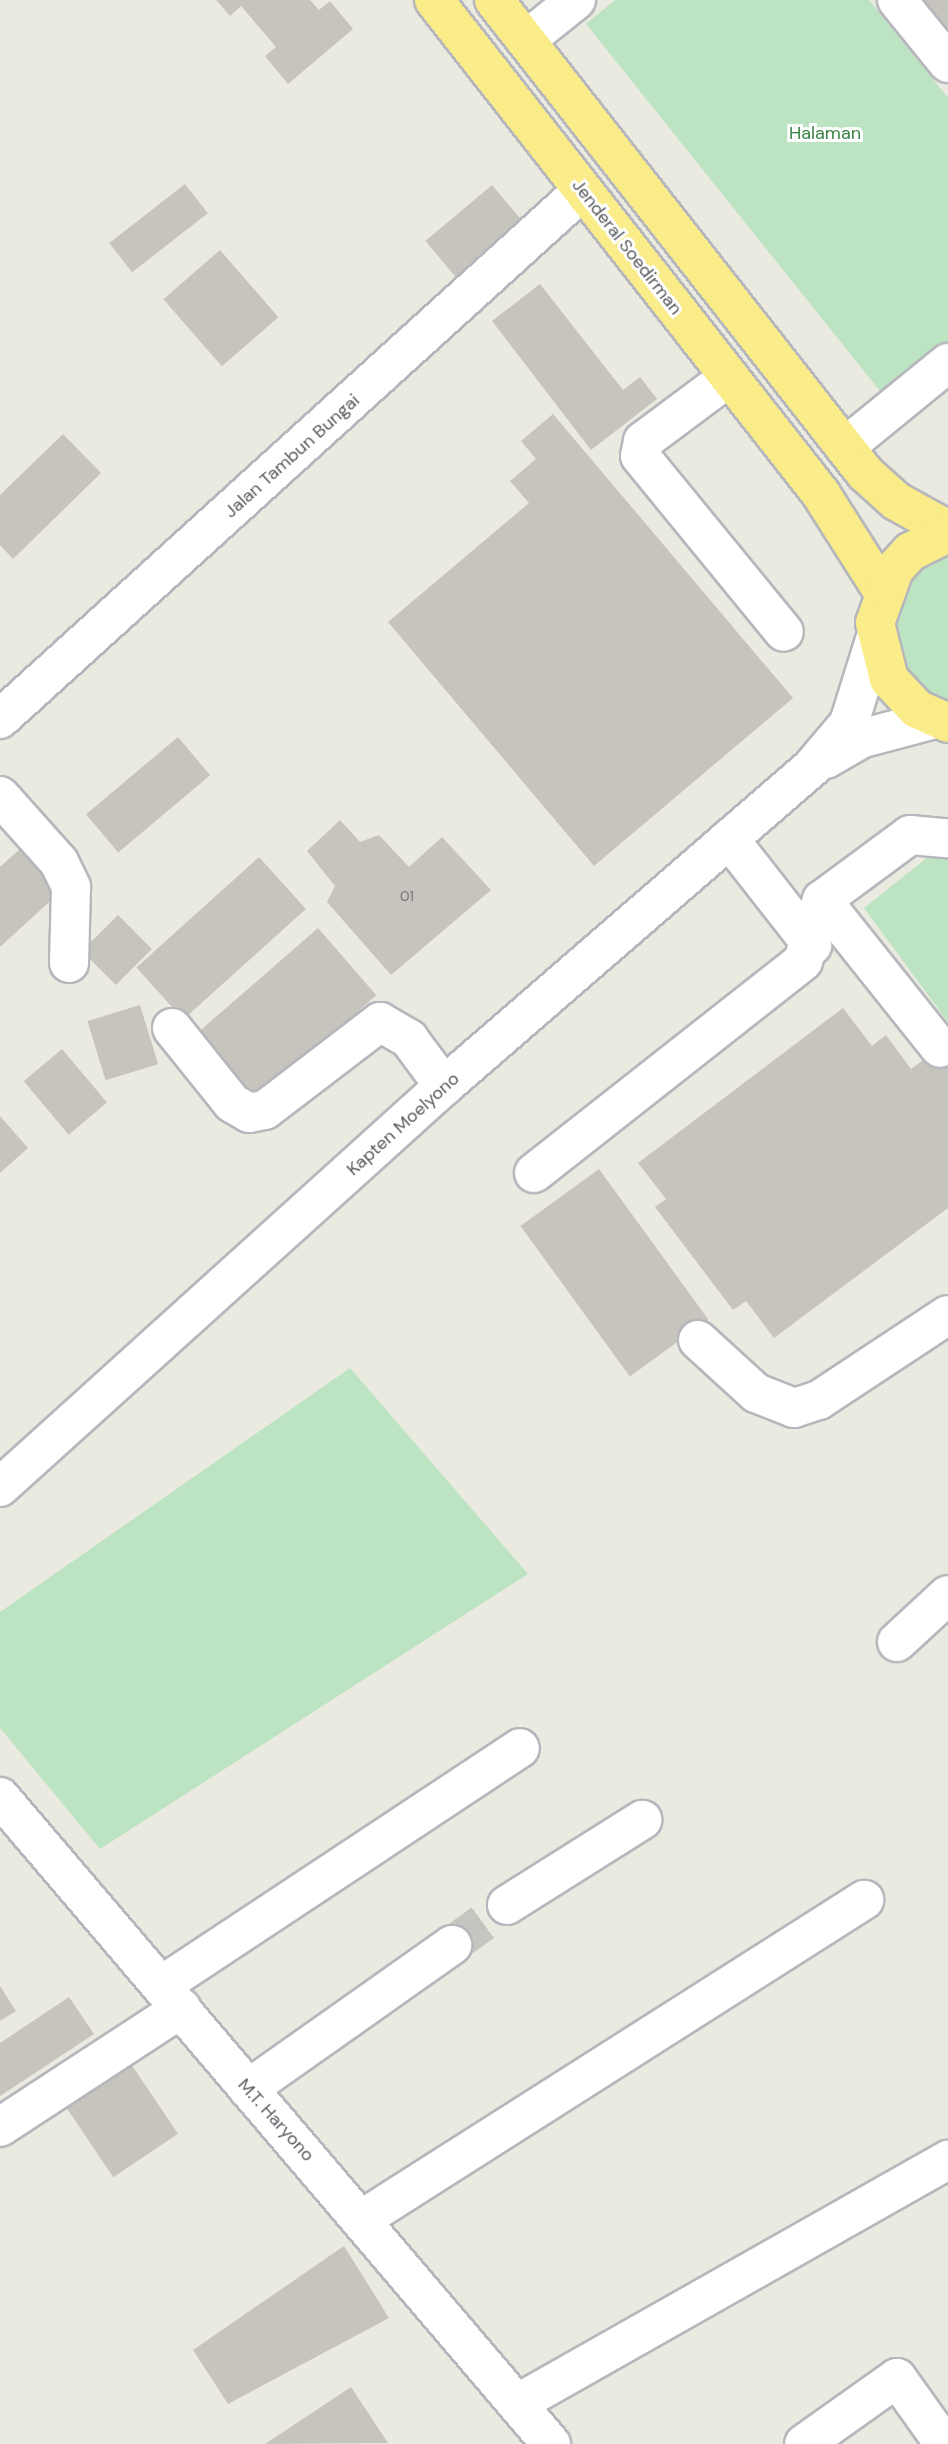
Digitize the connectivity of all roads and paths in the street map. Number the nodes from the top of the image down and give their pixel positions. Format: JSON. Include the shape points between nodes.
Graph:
{"nodes":[{"id":1,"x":434,"y":0,"type":"edge"},
{"id":2,"x":494,"y":0,"type":"edge"},
{"id":3,"x":576,"y":0,"type":"edge"},
{"id":4,"x":897,"y":0,"type":"edge"},
{"id":5,"x":526,"y":40,"type":"junction"},
{"id":6,"x":948,"y":63,"type":"edge"},
{"id":7,"x":582,"y":191,"type":"junction"},
{"id":8,"x":948,"y":363,"type":"edge"},
{"id":9,"x":729,"y":377,"type":"junction"},
{"id":10,"x":855,"y":460,"type":"junction"},
{"id":11,"x":948,"y":532,"type":"edge"},
{"id":12,"x":882,"y":590,"type":"junction"},
{"id":13,"x":784,"y":632,"type":"dead end"},
{"id":14,"x":876,"y":640,"type":"junction"},
{"id":15,"x":0,"y":719,"type":"edge"},
{"id":16,"x":942,"y":721,"type":"edge"},
{"id":17,"x":812,"y":767,"type":"junction"},
{"id":18,"x":0,"y":796,"type":"edge"},
{"id":19,"x":948,"y":838,"type":"edge"},
{"id":20,"x":729,"y":839,"type":"junction"},
{"id":21,"x":822,"y":900,"type":"junction"},
{"id":22,"x":812,"y":945,"type":"junction"},
{"id":23,"x":69,"y":963,"type":"dead end"},
{"id":24,"x":172,"y":1028,"type":"dead end"},
{"id":25,"x":940,"y":1048,"type":"dead end"},
{"id":26,"x":444,"y":1086,"type":"junction"},
{"id":27,"x":534,"y":1172,"type":"dead end"},
{"id":28,"x":948,"y":1315,"type":"edge"},
{"id":29,"x":698,"y":1340,"type":"dead end"},
{"id":30,"x":0,"y":1487,"type":"edge"},
{"id":31,"x":948,"y":1595,"type":"edge"},
{"id":32,"x":897,"y":1642,"type":"dead end"},
{"id":33,"x":520,"y":1748,"type":"dead end"},
{"id":34,"x":0,"y":1797,"type":"edge"},
{"id":35,"x":642,"y":1819,"type":"dead end"},
{"id":36,"x":864,"y":1900,"type":"dead end"},
{"id":37,"x":507,"y":1905,"type":"tunnel mouth"},
{"id":38,"x":452,"y":1945,"type":"tunnel mouth"},
{"id":39,"x":172,"y":1996,"type":"junction"},
{"id":40,"x":248,"y":2089,"type":"junction"},
{"id":41,"x":0,"y":2127,"type":"edge"},
{"id":42,"x":948,"y":2160,"type":"edge"},
{"id":43,"x":364,"y":2218,"type":"junction"},
{"id":44,"x":520,"y":2402,"type":"junction"},
{"id":45,"x":551,"y":2444,"type":"edge"},
{"id":46,"x":804,"y":2444,"type":"edge"},
{"id":47,"x":944,"y":2444,"type":"edge"}],
"edges":[{"from":1,"to":7,"type":"highway","name":"Jenderal Soedirman"},
{"from":2,"to":5,"type":"highway"},
{"from":3,"to":5,"type":"street"},
{"from":4,"to":6,"type":"street"},
{"from":5,"to":10,"type":"highway"},
{"from":7,"to":9,"type":"highway","name":"Jenderal Soedirman"},
{"from":7,"to":15,"type":"street","name":"Jalan Tambun Bungai"},
{"from":8,"to":10,"type":"street"},
{"from":9,"to":12,"type":"highway","name":"Jenderal Soedirman","via":[[821,494]]},
{"from":9,"to":13,"type":"street","via":[[643,441],[640,456]]},
{"from":10,"to":11,"type":"highway","via":[[903,506]]},
{"from":11,"to":12,"type":"highway","via":[[910,552]]},
{"from":12,"to":14,"type":"highway"},
{"from":14,"to":16,"type":"highway","via":[[895,687]]},
{"from":14,"to":17,"type":"street","via":[[849,723]]},
{"from":16,"to":17,"type":"street","via":[[860,739]]},
{"from":17,"to":20,"type":"street","name":"Kapten Moelyono"},
{"from":18,"to":23,"type":"street","via":[[59,863],[71,887]]},
{"from":19,"to":21,"type":"street","via":[[910,835]]},
{"from":20,"to":22,"type":"street"},
{"from":20,"to":26,"type":"street","name":"Kapten Moelyono"},
{"from":21,"to":22,"type":"street"},
{"from":21,"to":25,"type":"street"},
{"from":22,"to":27,"type":"street","via":[[803,961]]},
{"from":24,"to":26,"type":"street","via":[[232,1103],[249,1113],[265,1111],[380,1022],[409,1039]]},
{"from":26,"to":30,"type":"street","name":"Kapten Moelyono"},
{"from":28,"to":29,"type":"street","via":[[819,1400],[794,1408],[756,1393]]},
{"from":31,"to":32,"type":"street"},
{"from":33,"to":39,"type":"street"},
{"from":34,"to":39,"type":"street","name":"M.T. Haryono"},
{"from":35,"to":37,"type":"street"},
{"from":36,"to":43,"type":"street"},
{"from":38,"to":40,"type":"street"},
{"from":39,"to":40,"type":"street","name":"M.T. Haryono"},
{"from":39,"to":41,"type":"street"},
{"from":40,"to":43,"type":"street","name":"M.T. Haryono"},
{"from":42,"to":44,"type":"street"},
{"from":43,"to":44,"type":"street","name":"M.T. Haryono"},
{"from":44,"to":45,"type":"street","name":"M.T. Haryono"},
{"from":46,"to":47,"type":"street","via":[[897,2378]]}]}
